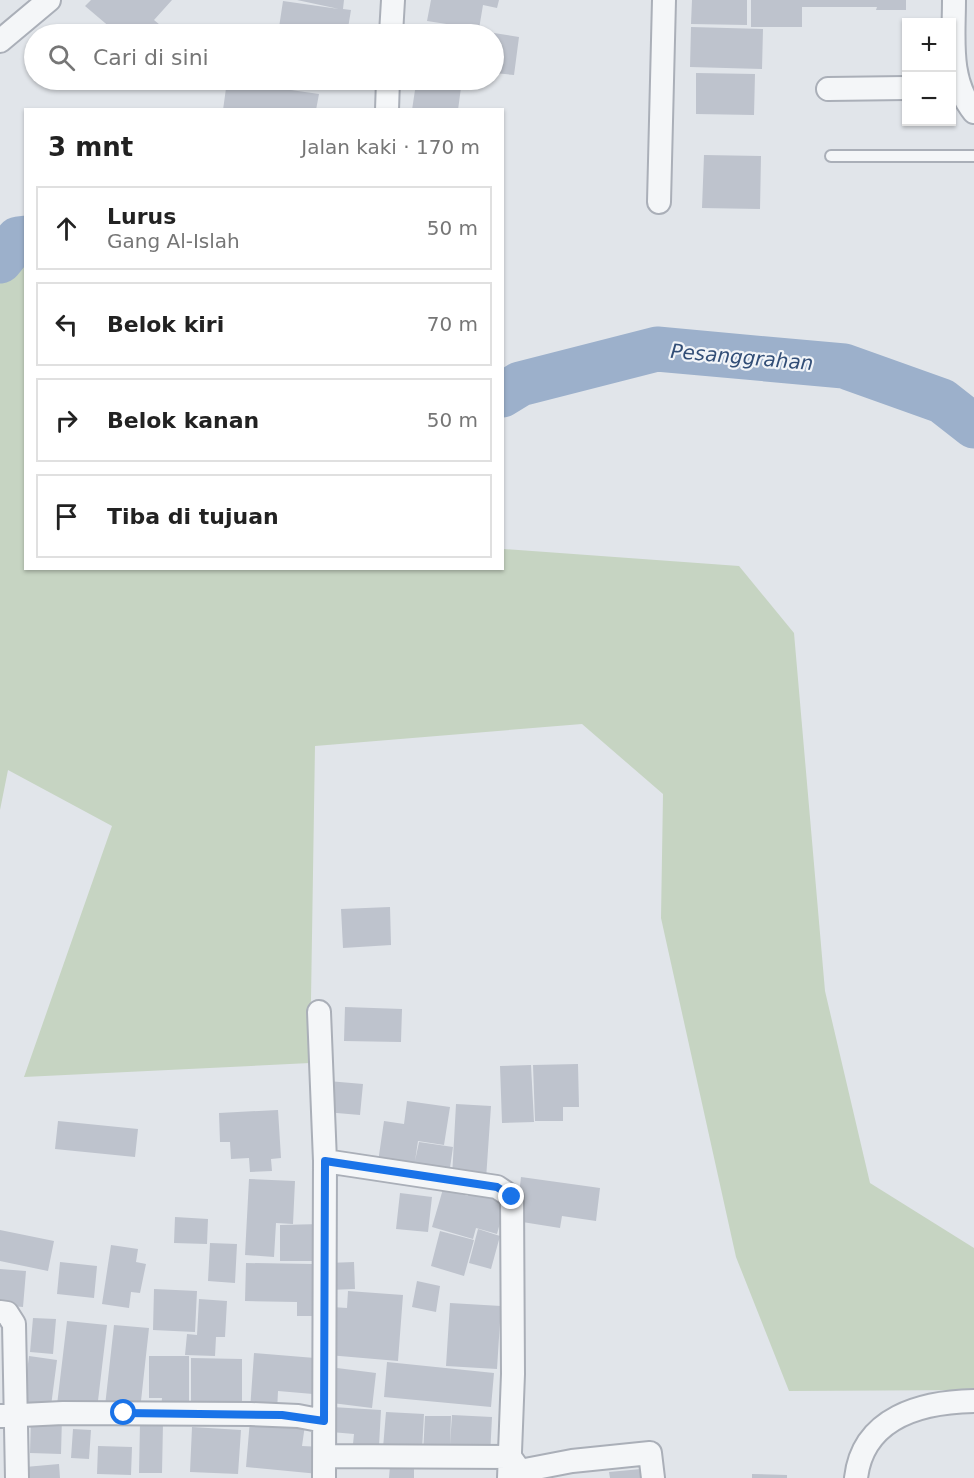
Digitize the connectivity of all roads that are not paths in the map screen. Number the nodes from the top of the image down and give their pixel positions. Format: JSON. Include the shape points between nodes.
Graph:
{"nodes":[{"id":1,"x":49,"y":0,"type":"edge"},
{"id":2,"x":393,"y":0,"type":"edge"},
{"id":3,"x":664,"y":0,"type":"edge"},
{"id":4,"x":954,"y":0,"type":"edge"},
{"id":5,"x":392,"y":24,"type":"edge"},
{"id":6,"x":0,"y":41,"type":"edge"},
{"id":7,"x":954,"y":72,"type":"edge"},
{"id":8,"x":902,"y":88,"type":"edge"},
{"id":9,"x":828,"y":89,"type":"dead end"},
{"id":10,"x":956,"y":89,"type":"edge"},
{"id":11,"x":388,"y":90,"type":"edge"},
{"id":12,"x":387,"y":108,"type":"edge"},
{"id":13,"x":974,"y":112,"type":"edge"},
{"id":14,"x":831,"y":156,"type":"dead end"},
{"id":15,"x":974,"y":156,"type":"edge"},
{"id":16,"x":659,"y":202,"type":"dead end"},
{"id":17,"x":320,"y":1012,"type":"dead end"},
{"id":18,"x":325,"y":1161,"type":"junction"},
{"id":19,"x":0,"y":1312,"type":"edge"},
{"id":20,"x":974,"y":1401,"type":"edge"},
{"id":21,"x":8,"y":1415,"type":"edge"},
{"id":22,"x":324,"y":1421,"type":"junction"},
{"id":23,"x":325,"y":1467,"type":"edge"},
{"id":24,"x":510,"y":1467,"type":"edge"},
{"id":25,"x":17,"y":1478,"type":"edge"},
{"id":26,"x":653,"y":1478,"type":"edge"},
{"id":27,"x":856,"y":1478,"type":"edge"}],
"edges":[{"from":1,"to":6,"type":"street"},
{"from":2,"to":5,"type":"street"},
{"from":3,"to":16,"type":"street"},
{"from":4,"to":7,"type":"street"},
{"from":8,"to":9,"type":"street"},
{"from":10,"to":13,"type":"street"},
{"from":11,"to":12,"type":"street"},
{"from":14,"to":15,"type":"lane"},
{"from":17,"to":18,"type":"street"},
{"from":18,"to":22,"type":"street"},
{"from":18,"to":24,"type":"street","via":[[497,1187],[512,1197]]},
{"from":19,"to":21,"type":"street","via":[[7,1313],[14,1324]]},
{"from":20,"to":27,"type":"street","via":[[920,1407],[893,1418],[865,1447]]},
{"from":21,"to":22,"type":"street","via":[[251,1414]]},
{"from":21,"to":25,"type":"street"},
{"from":22,"to":23,"type":"street"},
{"from":23,"to":24,"type":"street"},
{"from":24,"to":26,"type":"street","via":[[520,1471],[650,1453]]}]}
